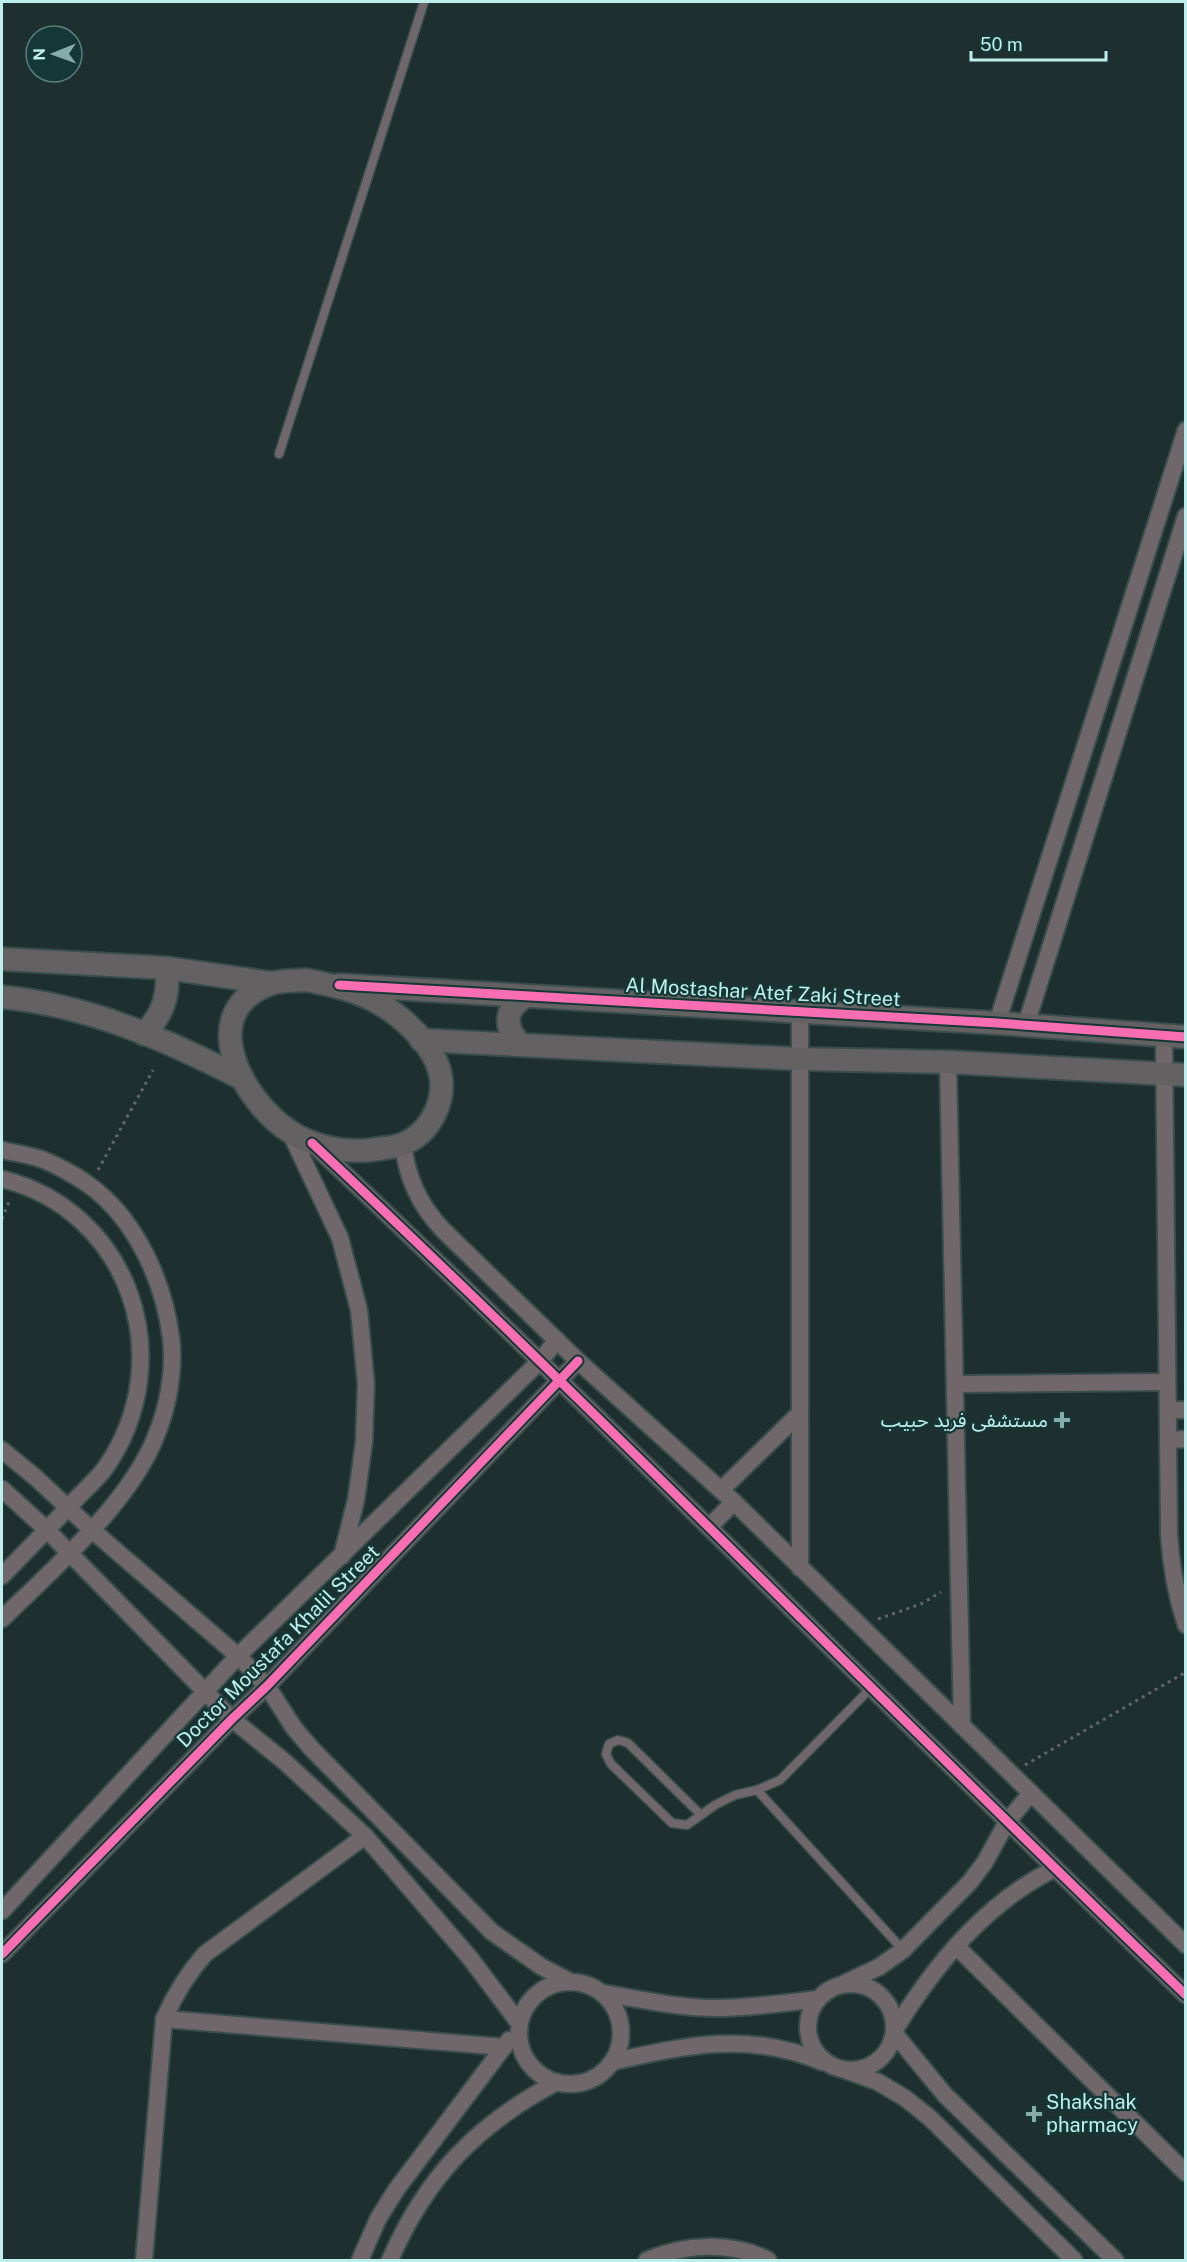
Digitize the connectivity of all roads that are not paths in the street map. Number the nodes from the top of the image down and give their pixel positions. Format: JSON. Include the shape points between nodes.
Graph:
{"nodes":[{"id":1,"x":424,"y":2,"type":"edge"},
{"id":2,"x":1185,"y":430,"type":"edge"},
{"id":3,"x":279,"y":454,"type":"dead end"},
{"id":4,"x":1185,"y":516,"type":"edge"},
{"id":5,"x":2,"y":959,"type":"edge"},
{"id":6,"x":166,"y":968,"type":"junction"},
{"id":7,"x":271,"y":983,"type":"junction"},
{"id":8,"x":339,"y":986,"type":"junction"},
{"id":9,"x":525,"y":996,"type":"junction"},
{"id":10,"x":2,"y":997,"type":"edge"},
{"id":11,"x":800,"y":1012,"type":"junction"},
{"id":12,"x":997,"y":1023,"type":"junction"},
{"id":13,"x":1026,"y":1025,"type":"junction"},
{"id":14,"x":144,"y":1034,"type":"junction"},
{"id":15,"x":1174,"y":1036,"type":"edge"},
{"id":16,"x":421,"y":1040,"type":"junction"},
{"id":17,"x":521,"y":1045,"type":"junction"},
{"id":18,"x":800,"y":1059,"type":"junction"},
{"id":19,"x":948,"y":1062,"type":"junction"},
{"id":20,"x":1175,"y":1074,"type":"edge"},
{"id":21,"x":241,"y":1078,"type":"junction"},
{"id":22,"x":290,"y":1132,"type":"junction"},
{"id":23,"x":312,"y":1143,"type":"junction"},
{"id":24,"x":404,"y":1144,"type":"junction"},
{"id":25,"x":2,"y":1150,"type":"edge"},
{"id":26,"x":2,"y":1179,"type":"edge"},
{"id":27,"x":429,"y":1215,"type":"junction"},
{"id":28,"x":409,"y":1234,"type":"junction"},
{"id":29,"x":557,"y":1341,"type":"junction"},
{"id":30,"x":540,"y":1361,"type":"junction"},
{"id":31,"x":578,"y":1361,"type":"junction"},
{"id":32,"x":561,"y":1382,"type":"junction"},
{"id":33,"x":1167,"y":1382,"type":"junction"},
{"id":34,"x":955,"y":1384,"type":"junction"},
{"id":35,"x":1168,"y":1410,"type":"junction"},
{"id":36,"x":1185,"y":1410,"type":"edge"},
{"id":37,"x":799,"y":1414,"type":"junction"},
{"id":38,"x":1168,"y":1440,"type":"junction"},
{"id":39,"x":1185,"y":1440,"type":"edge"},
{"id":40,"x":2,"y":1450,"type":"edge"},
{"id":41,"x":2,"y":1489,"type":"edge"},
{"id":42,"x":721,"y":1490,"type":"junction"},
{"id":43,"x":734,"y":1502,"type":"junction"},
{"id":44,"x":68,"y":1508,"type":"junction"},
{"id":45,"x":709,"y":1527,"type":"junction"},
{"id":46,"x":47,"y":1530,"type":"junction"},
{"id":47,"x":92,"y":1530,"type":"junction"},
{"id":48,"x":69,"y":1553,"type":"junction"},
{"id":49,"x":341,"y":1557,"type":"junction"},
{"id":50,"x":800,"y":1568,"type":"junction"},
{"id":51,"x":2,"y":1576,"type":"edge"},
{"id":52,"x":2,"y":1619,"type":"edge"},
{"id":53,"x":1185,"y":1625,"type":"edge"},
{"id":54,"x":238,"y":1656,"type":"junction"},
{"id":55,"x":267,"y":1686,"type":"junction"},
{"id":56,"x":871,"y":1688,"type":"junction"},
{"id":57,"x":205,"y":1692,"type":"junction"},
{"id":58,"x":231,"y":1719,"type":"junction"},
{"id":59,"x":962,"y":1726,"type":"junction"},
{"id":60,"x":757,"y":1790,"type":"junction"},
{"id":61,"x":1031,"y":1793,"type":"junction"},
{"id":62,"x":701,"y":1815,"type":"junction"},
{"id":63,"x":1007,"y":1822,"type":"junction"},
{"id":64,"x":365,"y":1836,"type":"junction"},
{"id":65,"x":1054,"y":1869,"type":"junction"},
{"id":66,"x":2,"y":1911,"type":"edge"},
{"id":67,"x":1185,"y":1945,"type":"edge"},
{"id":68,"x":956,"y":1946,"type":"junction"},
{"id":69,"x":903,"y":1950,"type":"junction"},
{"id":70,"x":2,"y":1954,"type":"edge"},
{"id":71,"x":569,"y":1981,"type":"junction"},
{"id":72,"x":844,"y":1983,"type":"junction"},
{"id":73,"x":602,"y":1993,"type":"junction"},
{"id":74,"x":1185,"y":1995,"type":"edge"},
{"id":75,"x":818,"y":1999,"type":"junction"},
{"id":76,"x":164,"y":2019,"type":"junction"},
{"id":77,"x":519,"y":2026,"type":"junction"},
{"id":78,"x":894,"y":2032,"type":"junction"},
{"id":79,"x":504,"y":2047,"type":"junction"},
{"id":80,"x":612,"y":2062,"type":"junction"},
{"id":81,"x":836,"y":2067,"type":"junction"},
{"id":82,"x":557,"y":2082,"type":"junction"},
{"id":83,"x":986,"y":2135,"type":"junction"},
{"id":84,"x":968,"y":2155,"type":"junction"},
{"id":85,"x":1185,"y":2173,"type":"edge"},
{"id":86,"x":144,"y":2260,"type":"edge"},
{"id":87,"x":360,"y":2260,"type":"edge"},
{"id":88,"x":390,"y":2260,"type":"edge"},
{"id":89,"x":647,"y":2260,"type":"edge"},
{"id":90,"x":768,"y":2260,"type":"edge"},
{"id":91,"x":1074,"y":2260,"type":"edge"},
{"id":92,"x":1115,"y":2260,"type":"edge"}],
"edges":[{"from":1,"to":3,"type":"lane"},
{"from":2,"to":12,"type":"street"},
{"from":4,"to":13,"type":"street"},
{"from":5,"to":6,"type":"street"},
{"from":6,"to":7,"type":"street"},
{"from":6,"to":14,"type":"street","via":[[167,997],[162,1011]]},
{"from":7,"to":8,"type":"street","via":[[306,980]]},
{"from":7,"to":21,"type":"street","via":[[252,992],[237,1010],[230,1031],[232,1054]]},
{"from":8,"to":9,"type":"street","name":"Al Mostashar Atef Zaki Street"},
{"from":8,"to":16,"type":"street","via":[[370,997],[398,1016]]},
{"from":9,"to":11,"type":"street","name":"Al Mostashar Atef Zaki Street"},
{"from":9,"to":17,"type":"street","via":[[511,1009],[508,1019],[509,1029]]},
{"from":10,"to":14,"type":"street","via":[[56,1004]]},
{"from":11,"to":12,"type":"street","name":"Al Mostashar Atef Zaki Street"},
{"from":11,"to":18,"type":"street"},
{"from":12,"to":13,"type":"street","name":"Al Mostashar Atef Zaki Street"},
{"from":13,"to":15,"type":"street","name":"Al Mostashar Atef Zaki Street"},
{"from":14,"to":21,"type":"street"},
{"from":15,"to":20,"type":"street"},
{"from":16,"to":17,"type":"street"},
{"from":16,"to":24,"type":"street","via":[[440,1070],[442,1088],[439,1106],[430,1122]]},
{"from":17,"to":18,"type":"street"},
{"from":18,"to":19,"type":"street"},
{"from":18,"to":37,"type":"street"},
{"from":19,"to":20,"type":"street"},
{"from":19,"to":34,"type":"street"},
{"from":20,"to":33,"type":"street"},
{"from":21,"to":22,"type":"street","via":[[253,1099]]},
{"from":22,"to":23,"type":"street"},
{"from":22,"to":49,"type":"street","via":[[340,1238],[359,1310],[366,1384],[364,1442],[356,1500]]},
{"from":23,"to":24,"type":"street","via":[[361,1151]]},
{"from":23,"to":28,"type":"street"},
{"from":24,"to":27,"type":"street","via":[[411,1181]]},
{"from":25,"to":47,"type":"street","via":[[42,1159],[90,1185],[124,1218],[162,1296],[171,1339],[170,1383],[156,1436],[130,1484]]},
{"from":26,"to":44,"type":"street","via":[[57,1201],[91,1230],[117,1266],[133,1302],[141,1340],[141,1378],[128,1425],[105,1468]]},
{"from":27,"to":28,"type":"street","via":[[411,1221]]},
{"from":27,"to":29,"type":"street"},
{"from":28,"to":30,"type":"street"},
{"from":29,"to":30,"type":"street","name":"Doctor Moustafa Khalil Street"},
{"from":29,"to":31,"type":"street"},
{"from":30,"to":32,"type":"street"},
{"from":30,"to":49,"type":"street","name":"Doctor Moustafa Khalil Street"},
{"from":31,"to":32,"type":"street","name":"Doctor Moustafa Khalil Street"},
{"from":31,"to":42,"type":"street"},
{"from":32,"to":45,"type":"street"},
{"from":32,"to":55,"type":"street","name":"Doctor Moustafa Khalil Street"},
{"from":33,"to":34,"type":"street"},
{"from":33,"to":35,"type":"street"},
{"from":34,"to":59,"type":"street"},
{"from":35,"to":36,"type":"street"},
{"from":35,"to":38,"type":"street"},
{"from":37,"to":42,"type":"street"},
{"from":37,"to":50,"type":"street"},
{"from":38,"to":39,"type":"street"},
{"from":38,"to":53,"type":"street","via":[[1171,1568]]},
{"from":40,"to":44,"type":"street"},
{"from":41,"to":46,"type":"street"},
{"from":42,"to":43,"type":"street"},
{"from":43,"to":45,"type":"street"},
{"from":43,"to":50,"type":"street"},
{"from":44,"to":46,"type":"street"},
{"from":44,"to":47,"type":"street"},
{"from":45,"to":56,"type":"street"},
{"from":46,"to":48,"type":"street"},
{"from":46,"to":51,"type":"street"},
{"from":47,"to":48,"type":"street"},
{"from":47,"to":54,"type":"street"},
{"from":48,"to":52,"type":"street"},
{"from":48,"to":57,"type":"street"},
{"from":49,"to":54,"type":"street","name":"Doctor Moustafa Khalil Street"},
{"from":50,"to":59,"type":"street"},
{"from":54,"to":55,"type":"street"},
{"from":54,"to":57,"type":"street","name":"Doctor Moustafa Khalil Street"},
{"from":55,"to":58,"type":"street","name":"Doctor Moustafa Khalil Street"},
{"from":55,"to":71,"type":"street","via":[[311,1748],[492,1932]]},
{"from":56,"to":60,"type":"lane","via":[[780,1780]]},
{"from":56,"to":63,"type":"street"},
{"from":57,"to":58,"type":"street"},
{"from":57,"to":66,"type":"street","name":"Doctor Moustafa Khalil Street"},
{"from":58,"to":64,"type":"street","via":[[285,1762]]},
{"from":58,"to":70,"type":"street","name":"Doctor Moustafa Khalil Street"},
{"from":59,"to":61,"type":"street"},
{"from":60,"to":62,"type":"lane","via":[[735,1795]]},
{"from":60,"to":69,"type":"lane"},
{"from":61,"to":63,"type":"street"},
{"from":61,"to":67,"type":"street"},
{"from":62,"to":62,"type":"lane","via":[[628,1743],[618,1740],[609,1744],[606,1754],[611,1764],[672,1823],[687,1825]]},
{"from":63,"to":65,"type":"street"},
{"from":63,"to":69,"type":"street","via":[[970,1882]]},
{"from":64,"to":76,"type":"street","via":[[205,1954],[174,1995]]},
{"from":64,"to":77,"type":"street","via":[[470,1958]]},
{"from":65,"to":68,"type":"street","via":[[1013,1893]]},
{"from":65,"to":74,"type":"street"},
{"from":68,"to":78,"type":"street"},
{"from":68,"to":85,"type":"street"},
{"from":69,"to":72,"type":"street","via":[[879,1967]]},
{"from":71,"to":73,"type":"street"},
{"from":71,"to":77,"type":"street","via":[[537,1994],[526,2007]]},
{"from":72,"to":75,"type":"street"},
{"from":72,"to":78,"type":"street","via":[[870,1987],[881,1995],[894,2018]]},
{"from":73,"to":75,"type":"street","via":[[676,2006],[715,2008]]},
{"from":73,"to":80,"type":"street","via":[[614,2007],[620,2025],[619,2044]]},
{"from":75,"to":81,"type":"street","via":[[807,2027],[810,2042],[818,2055]]},
{"from":76,"to":79,"type":"street"},
{"from":76,"to":86,"type":"street"},
{"from":77,"to":79,"type":"street"},
{"from":77,"to":82,"type":"street","via":[[520,2046],[528,2062],[541,2075]]},
{"from":78,"to":81,"type":"street","via":[[890,2047],[881,2058],[863,2068]]},
{"from":78,"to":83,"type":"street","via":[[926,2074]]},
{"from":79,"to":87,"type":"street","via":[[396,2190]]},
{"from":80,"to":81,"type":"street","via":[[683,2046],[722,2043],[800,2052]]},
{"from":80,"to":82,"type":"street","via":[[597,2076],[578,2083]]},
{"from":81,"to":84,"type":"street","via":[[878,2082],[905,2098]]},
{"from":82,"to":88,"type":"street","via":[[525,2100],[466,2145],[421,2202]]},
{"from":83,"to":84,"type":"street"},
{"from":83,"to":92,"type":"street"},
{"from":84,"to":91,"type":"street"},
{"from":89,"to":90,"type":"street","via":[[707,2246]]}]}
